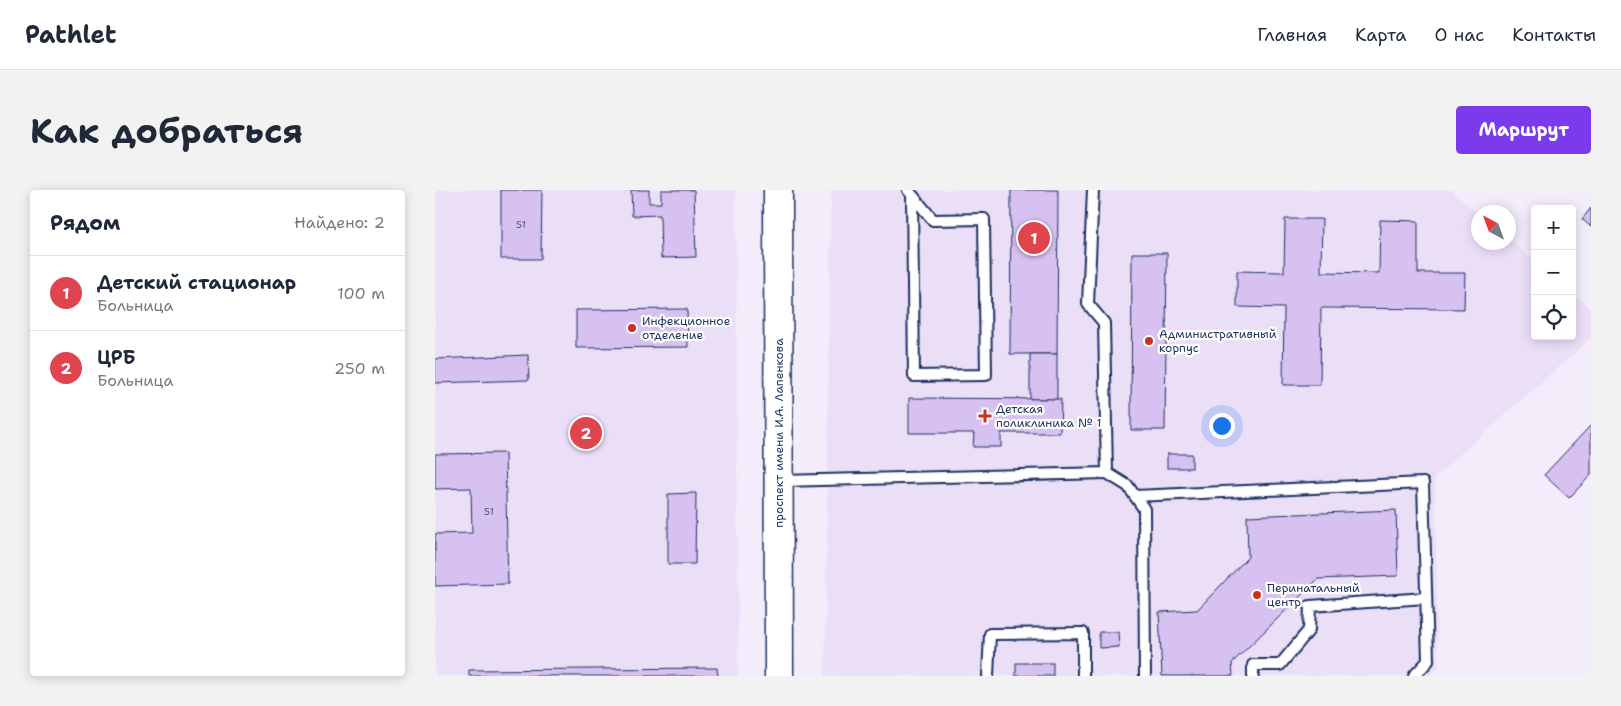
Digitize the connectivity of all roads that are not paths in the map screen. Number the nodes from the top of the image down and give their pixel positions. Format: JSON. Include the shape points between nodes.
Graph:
{"nodes":[{"id":1,"x":778,"y":190,"type":"edge"},
{"id":2,"x":1093,"y":190,"type":"edge"},
{"id":3,"x":910,"y":192,"type":"edge"},
{"id":4,"x":1107,"y":472,"type":"junction"},
{"id":5,"x":779,"y":481,"type":"junction"},
{"id":6,"x":1135,"y":496,"type":"junction"},
{"id":7,"x":1426,"y":598,"type":"junction"},
{"id":8,"x":779,"y":676,"type":"edge"},
{"id":9,"x":988,"y":676,"type":"edge"},
{"id":10,"x":1083,"y":676,"type":"edge"},
{"id":11,"x":1145,"y":676,"type":"edge"},
{"id":12,"x":1253,"y":676,"type":"edge"},
{"id":13,"x":1414,"y":676,"type":"edge"}],
"edges":[{"from":1,"to":5,"type":"main road","name":"проспект имени И.А. Лапенкова"},
{"from":2,"to":4,"type":"lane","via":[[1088,304],[1104,323]]},
{"from":3,"to":3,"type":"lane","via":[[914,376],[986,375],[984,220],[933,220]]},
{"from":4,"to":5,"type":"lane"},
{"from":4,"to":6,"type":"lane","via":[[1128,486]]},
{"from":5,"to":8,"type":"main road","name":"проспект имени И.А. Лапенкова"},
{"from":6,"to":7,"type":"lane","via":[[1423,483]]},
{"from":6,"to":11,"type":"lane","via":[[1144,509]]},
{"from":7,"to":12,"type":"lane","via":[[1309,606],[1309,630],[1280,665],[1253,665]]},
{"from":7,"to":13,"type":"lane","via":[[1428,661]]},
{"from":9,"to":10,"type":"lane","via":[[990,634],[1083,633]]}]}
